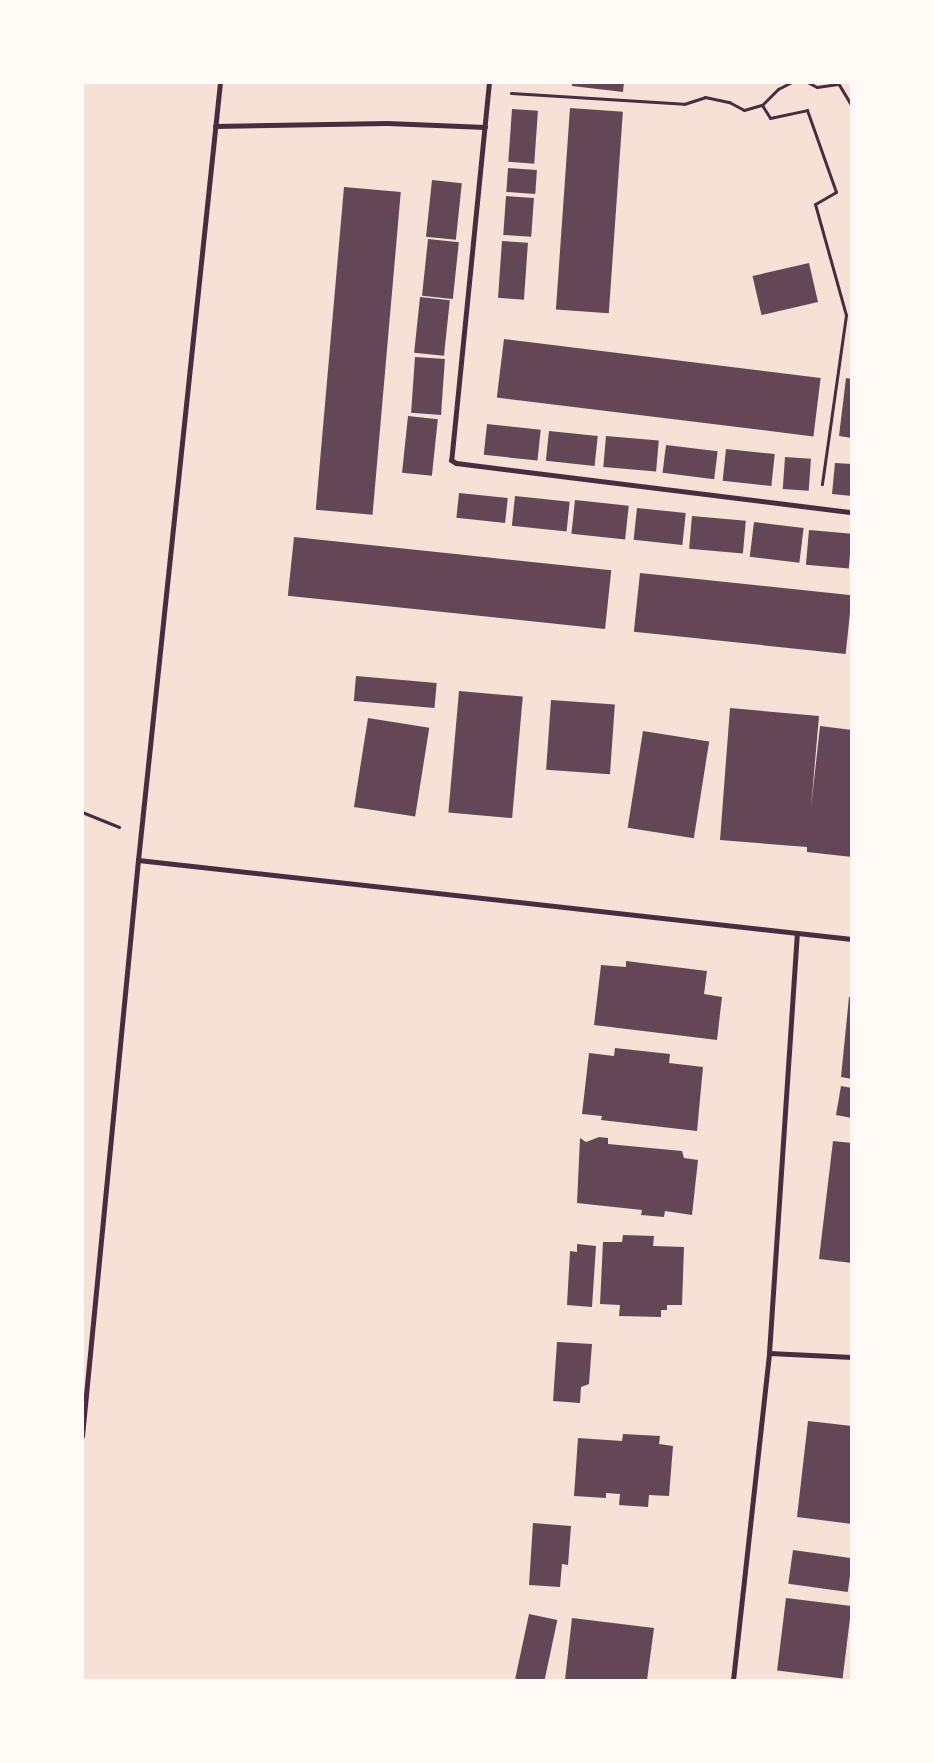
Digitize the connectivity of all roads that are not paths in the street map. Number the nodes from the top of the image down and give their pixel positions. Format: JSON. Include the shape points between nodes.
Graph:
{"nodes":[{"id":1,"x":220,"y":82,"type":"edge"},
{"id":2,"x":489,"y":82,"type":"edge"},
{"id":3,"x":215,"y":126,"type":"junction"},
{"id":4,"x":484,"y":127,"type":"junction"},
{"id":5,"x":852,"y":512,"type":"edge"},
{"id":6,"x":138,"y":860,"type":"junction"},
{"id":7,"x":797,"y":934,"type":"junction"},
{"id":8,"x":852,"y":939,"type":"edge"},
{"id":9,"x":769,"y":1353,"type":"junction"},
{"id":10,"x":852,"y":1357,"type":"edge"},
{"id":11,"x":82,"y":1436,"type":"edge"},
{"id":12,"x":733,"y":1680,"type":"edge"}],
"edges":[{"from":1,"to":3,"type":"street"},
{"from":2,"to":4,"type":"street"},
{"from":3,"to":4,"type":"street","via":[[387,124]]},
{"from":3,"to":6,"type":"street"},
{"from":4,"to":5,"type":"street","via":[[451,460]]},
{"from":6,"to":7,"type":"street"},
{"from":6,"to":11,"type":"street"},
{"from":7,"to":8,"type":"street"},
{"from":7,"to":9,"type":"street"},
{"from":9,"to":10,"type":"street"},
{"from":9,"to":12,"type":"street"}]}
